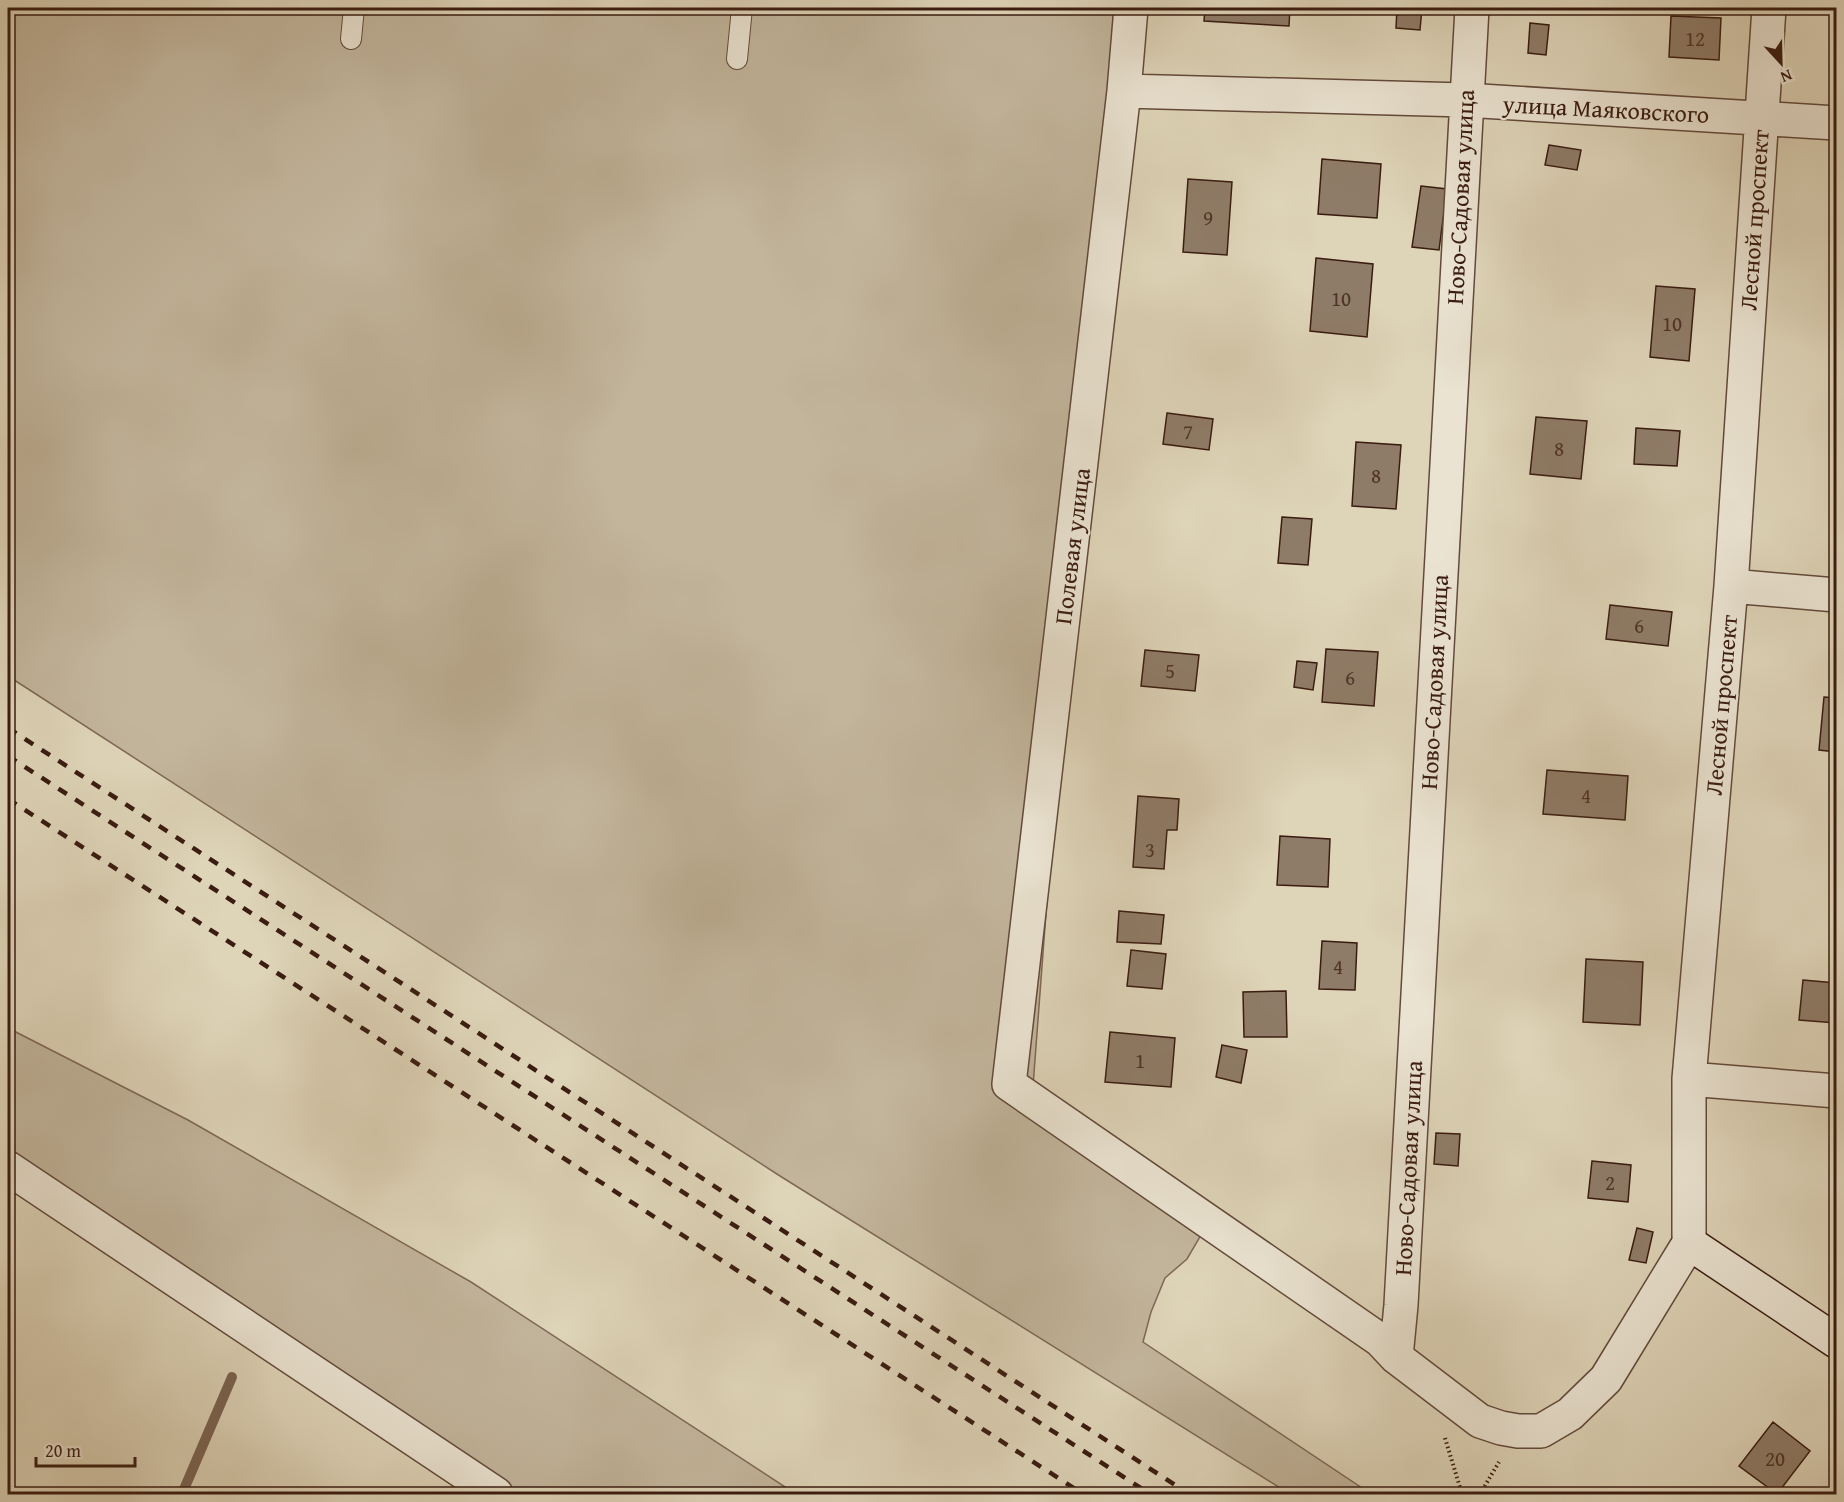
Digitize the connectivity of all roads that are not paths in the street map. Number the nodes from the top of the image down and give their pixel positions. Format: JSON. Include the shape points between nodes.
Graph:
{"nodes":[{"id":1,"x":354,"y":8,"type":"edge"},
{"id":2,"x":742,"y":8,"type":"edge"},
{"id":3,"x":1131,"y":8,"type":"edge"},
{"id":4,"x":1472,"y":8,"type":"edge"},
{"id":5,"x":1769,"y":8,"type":"edge"},
{"id":6,"x":351,"y":39,"type":"dead end"},
{"id":7,"x":737,"y":59,"type":"dead end"},
{"id":8,"x":1124,"y":91,"type":"junction"},
{"id":9,"x":1465,"y":100,"type":"junction"},
{"id":10,"x":1761,"y":118,"type":"junction"},
{"id":11,"x":1836,"y":123,"type":"edge"},
{"id":12,"x":1731,"y":586,"type":"junction"},
{"id":13,"x":1836,"y":595,"type":"edge"},
{"id":14,"x":1689,"y":1079,"type":"junction"},
{"id":15,"x":1836,"y":1091,"type":"edge"},
{"id":16,"x":8,"y":1168,"type":"edge"},
{"id":17,"x":1689,"y":1243,"type":"junction"},
{"id":18,"x":1836,"y":1341,"type":"edge"},
{"id":19,"x":1396,"y":1357,"type":"junction"},
{"id":20,"x":496,"y":1494,"type":"edge"}],
"edges":[{"from":1,"to":6,"type":"lane"},
{"from":2,"to":7,"type":"lane"},
{"from":3,"to":8,"type":"street","name":"Полевая улица"},
{"from":4,"to":9,"type":"street","name":"Ново-Садовая улица"},
{"from":5,"to":10,"type":"street","name":"Лесной проспект"},
{"from":8,"to":9,"type":"street","name":"улица Маяковского"},
{"from":8,"to":19,"type":"street","name":"Полевая улица","via":[[1009,1084],[1380,1340]]},
{"from":9,"to":10,"type":"street","name":"улица Маяковского"},
{"from":9,"to":19,"type":"street","name":"Ново-Садовая улица"},
{"from":10,"to":11,"type":"street","name":"улица Маяковского"},
{"from":10,"to":12,"type":"street","name":"Лесной проспект"},
{"from":12,"to":13,"type":"street"},
{"from":12,"to":14,"type":"street","name":"Лесной проспект"},
{"from":14,"to":15,"type":"street"},
{"from":14,"to":17,"type":"street","name":"Лесной проспект"},
{"from":16,"to":20,"type":"street"},
{"from":17,"to":18,"type":"street"},
{"from":17,"to":19,"type":"street","via":[[1606,1379],[1570,1414],[1542,1431],[1518,1431],[1480,1421]]}]}
